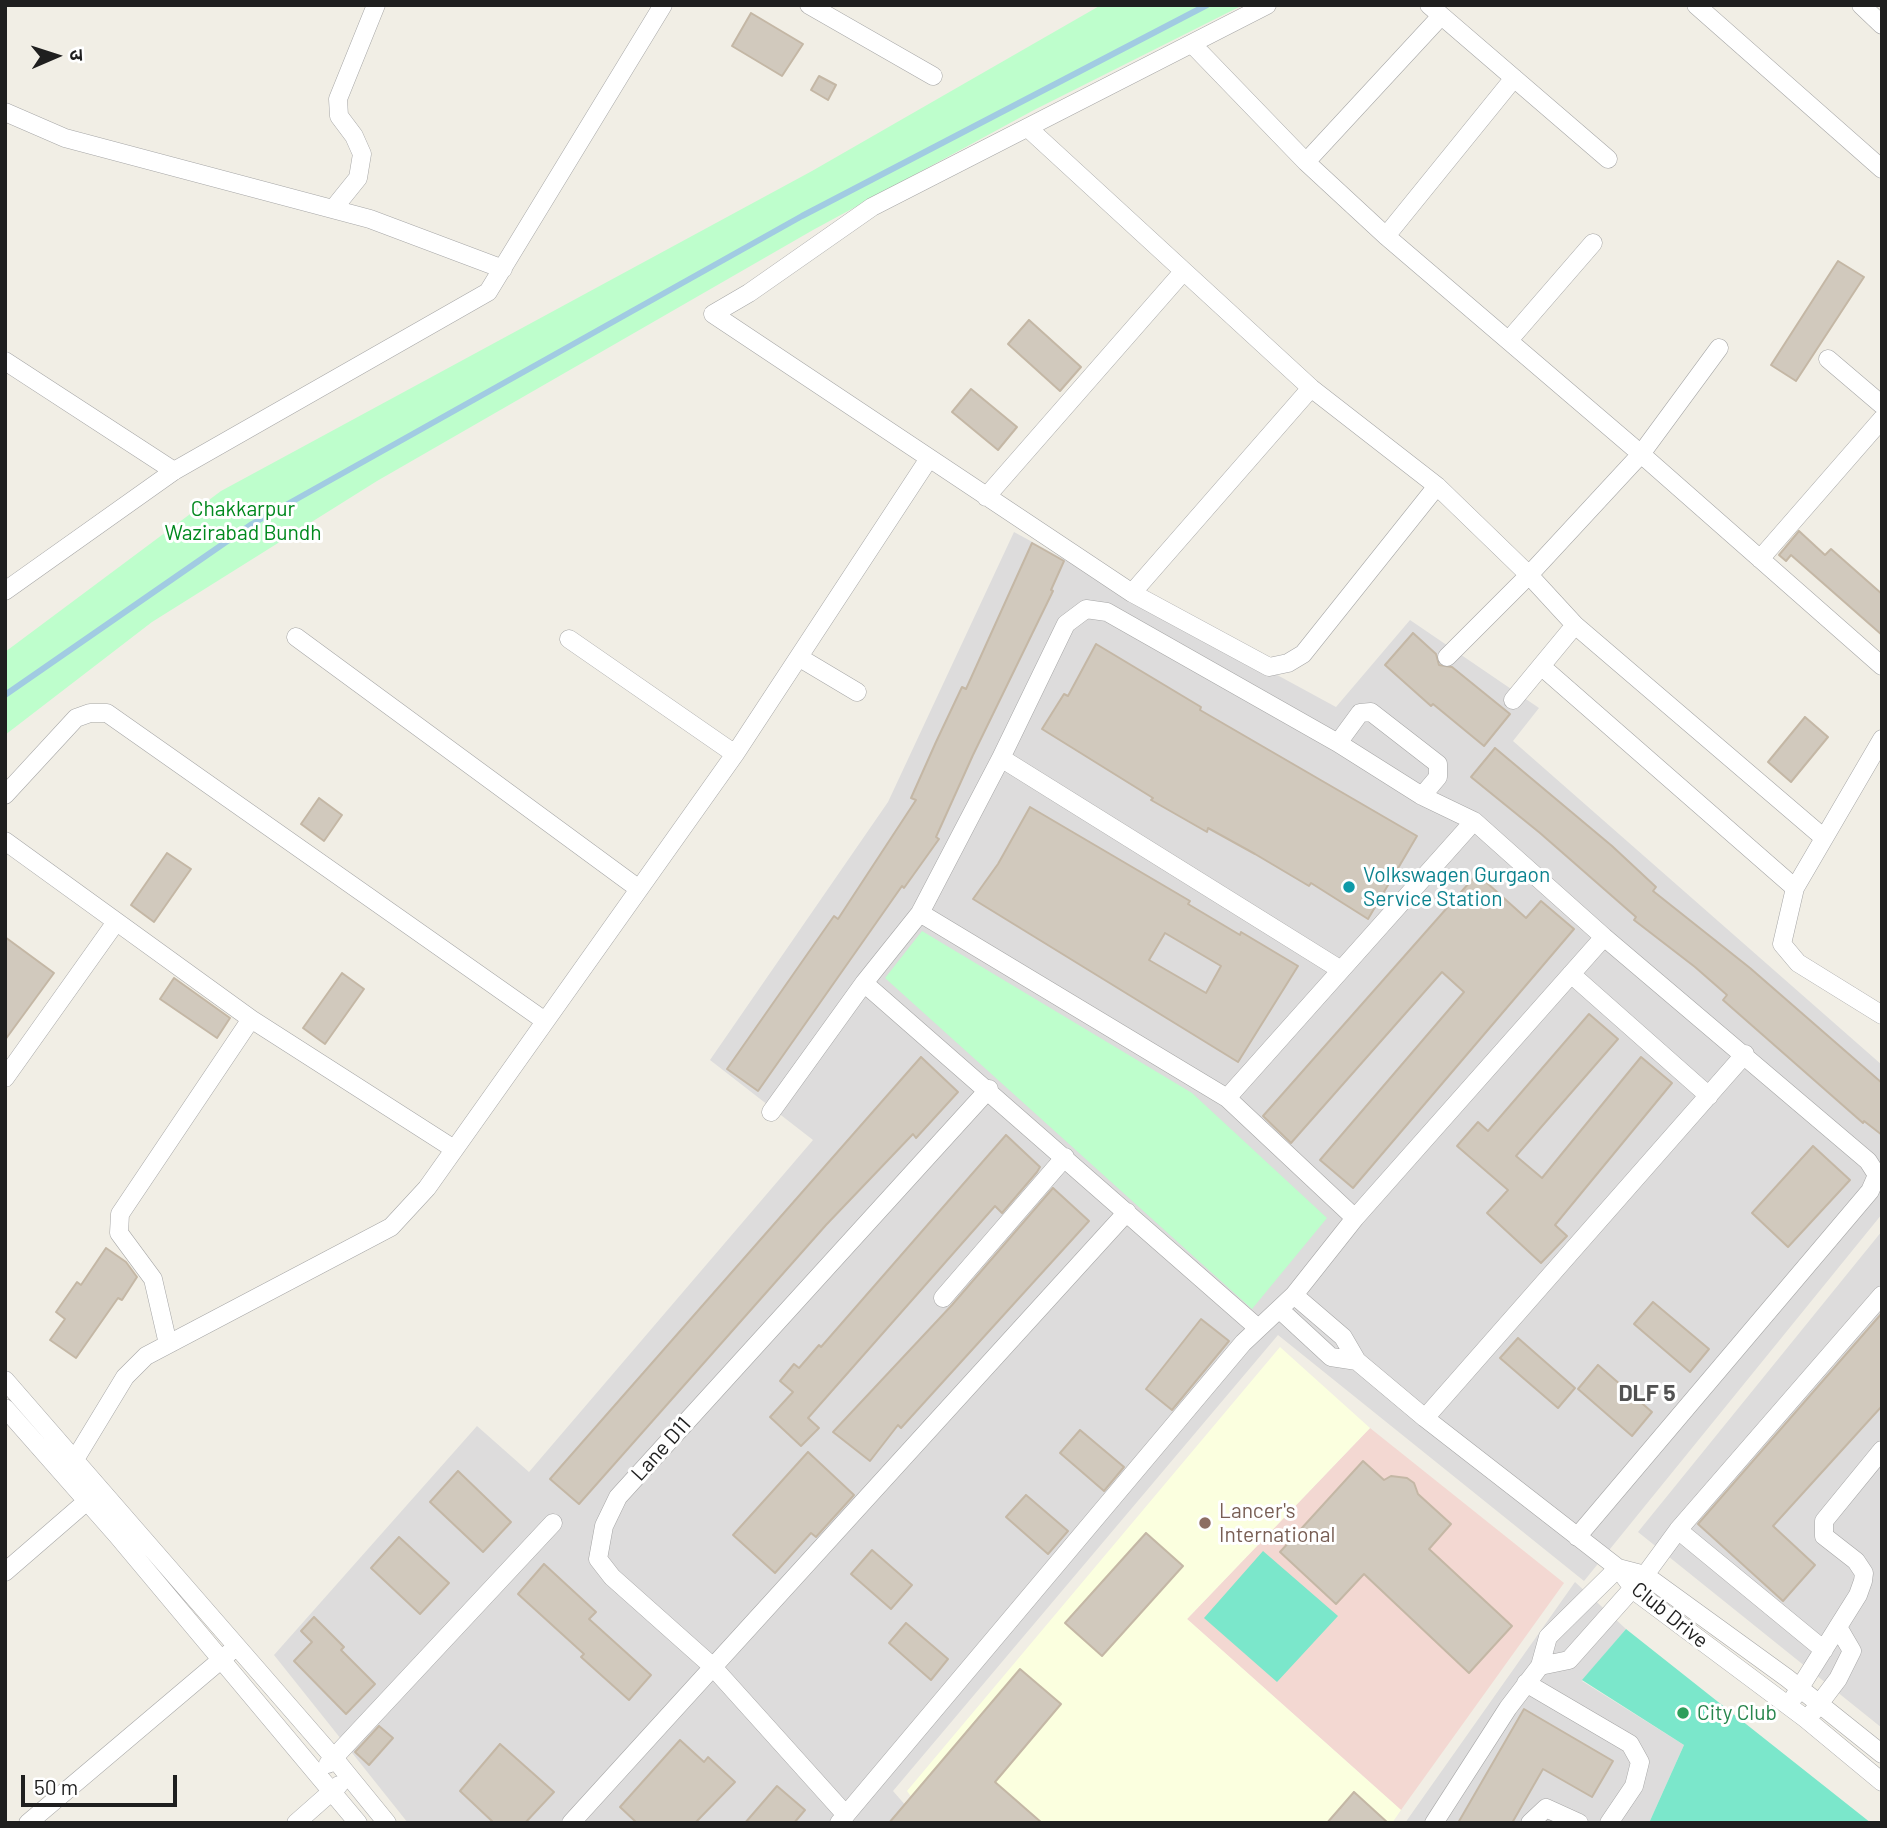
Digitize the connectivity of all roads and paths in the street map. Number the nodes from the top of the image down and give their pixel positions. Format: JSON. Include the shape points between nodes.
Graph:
{"nodes":[{"id":1,"x":376,"y":5,"type":"edge"},
{"id":2,"x":663,"y":5,"type":"edge"},
{"id":3,"x":809,"y":5,"type":"edge"},
{"id":4,"x":1267,"y":5,"type":"edge"},
{"id":5,"x":1696,"y":5,"type":"edge"},
{"id":6,"x":1435,"y":11,"type":"edge"},
{"id":7,"x":1193,"y":45,"type":"junction"},
{"id":8,"x":933,"y":76,"type":"dead end"},
{"id":9,"x":1514,"y":78,"type":"junction"},
{"id":10,"x":5,"y":112,"type":"edge"},
{"id":11,"x":1028,"y":128,"type":"junction"},
{"id":12,"x":1608,"y":159,"type":"dead end"},
{"id":13,"x":1306,"y":162,"type":"junction"},
{"id":14,"x":1882,"y":169,"type":"edge"},
{"id":15,"x":333,"y":209,"type":"junction"},
{"id":16,"x":1386,"y":236,"type":"junction"},
{"id":17,"x":1593,"y":243,"type":"dead end"},
{"id":18,"x":503,"y":269,"type":"junction"},
{"id":19,"x":1182,"y":273,"type":"junction"},
{"id":20,"x":1509,"y":340,"type":"junction"},
{"id":21,"x":1720,"y":348,"type":"dead end"},
{"id":22,"x":1828,"y":359,"type":"dead end"},
{"id":23,"x":5,"y":361,"type":"edge"},
{"id":24,"x":1311,"y":388,"type":"junction"},
{"id":25,"x":1882,"y":405,"type":"edge"},
{"id":26,"x":1882,"y":419,"type":"edge"},
{"id":27,"x":1641,"y":454,"type":"junction"},
{"id":28,"x":928,"y":460,"type":"junction"},
{"id":29,"x":174,"y":471,"type":"junction"},
{"id":30,"x":1437,"y":486,"type":"junction"},
{"id":31,"x":986,"y":497,"type":"junction"},
{"id":32,"x":1760,"y":559,"type":"junction"},
{"id":33,"x":1529,"y":575,"type":"junction"},
{"id":34,"x":5,"y":591,"type":"edge"},
{"id":35,"x":1132,"y":593,"type":"junction"},
{"id":36,"x":1575,"y":625,"type":"junction"},
{"id":37,"x":296,"y":638,"type":"dead end"},
{"id":38,"x":569,"y":639,"type":"dead end"},
{"id":39,"x":1447,"y":657,"type":"dead end"},
{"id":40,"x":800,"y":659,"type":"junction"},
{"id":41,"x":1541,"y":666,"type":"junction"},
{"id":42,"x":1882,"y":666,"type":"edge"},
{"id":43,"x":857,"y":692,"type":"dead end"},
{"id":44,"x":1513,"y":700,"type":"dead end"},
{"id":45,"x":1882,"y":738,"type":"edge"},
{"id":46,"x":1338,"y":743,"type":"junction"},
{"id":47,"x":735,"y":754,"type":"junction"},
{"id":48,"x":1001,"y":758,"type":"junction"},
{"id":49,"x":5,"y":795,"type":"edge"},
{"id":50,"x":1422,"y":796,"type":"junction"},
{"id":51,"x":1474,"y":821,"type":"junction"},
{"id":52,"x":1824,"y":838,"type":"junction"},
{"id":53,"x":5,"y":841,"type":"edge"},
{"id":54,"x":1795,"y":888,"type":"junction"},
{"id":55,"x":639,"y":889,"type":"junction"},
{"id":56,"x":920,"y":913,"type":"junction"},
{"id":57,"x":116,"y":922,"type":"junction"},
{"id":58,"x":1604,"y":937,"type":"junction"},
{"id":59,"x":1341,"y":970,"type":"junction"},
{"id":60,"x":1571,"y":974,"type":"junction"},
{"id":61,"x":864,"y":983,"type":"junction"},
{"id":62,"x":1882,"y":1015,"type":"edge"},
{"id":63,"x":251,"y":1018,"type":"junction"},
{"id":64,"x":545,"y":1021,"type":"junction"},
{"id":65,"x":1745,"y":1054,"type":"junction"},
{"id":66,"x":12,"y":1055,"type":"edge"},
{"id":67,"x":5,"y":1078,"type":"edge"},
{"id":68,"x":989,"y":1089,"type":"junction"},
{"id":69,"x":1709,"y":1096,"type":"junction"},
{"id":70,"x":1227,"y":1098,"type":"junction"},
{"id":71,"x":771,"y":1112,"type":"dead end"},
{"id":72,"x":454,"y":1149,"type":"junction"},
{"id":73,"x":1065,"y":1157,"type":"junction"},
{"id":74,"x":1127,"y":1212,"type":"junction"},
{"id":75,"x":1355,"y":1218,"type":"junction"},
{"id":76,"x":1294,"y":1295,"type":"junction"},
{"id":77,"x":1882,"y":1295,"type":"edge"},
{"id":78,"x":943,"y":1298,"type":"dead end"},
{"id":79,"x":1279,"y":1309,"type":"junction"},
{"id":80,"x":1258,"y":1328,"type":"junction"},
{"id":81,"x":168,"y":1344,"type":"junction"},
{"id":82,"x":1357,"y":1361,"type":"junction"},
{"id":83,"x":5,"y":1380,"type":"edge"},
{"id":84,"x":5,"y":1408,"type":"edge"},
{"id":85,"x":1425,"y":1418,"type":"junction"},
{"id":86,"x":1882,"y":1450,"type":"edge"},
{"id":87,"x":74,"y":1461,"type":"junction"},
{"id":88,"x":93,"y":1496,"type":"junction"},
{"id":89,"x":553,"y":1523,"type":"dead end"},
{"id":90,"x":1678,"y":1530,"type":"junction"},
{"id":91,"x":1577,"y":1537,"type":"junction"},
{"id":92,"x":1618,"y":1568,"type":"junction"},
{"id":93,"x":5,"y":1572,"type":"edge"},
{"id":94,"x":1639,"y":1581,"type":"junction"},
{"id":95,"x":1838,"y":1627,"type":"junction"},
{"id":96,"x":237,"y":1647,"type":"junction"},
{"id":97,"x":1824,"y":1650,"type":"junction"},
{"id":98,"x":222,"y":1659,"type":"junction"},
{"id":99,"x":712,"y":1666,"type":"junction"},
{"id":100,"x":1540,"y":1667,"type":"junction"},
{"id":101,"x":1526,"y":1683,"type":"junction"},
{"id":102,"x":1800,"y":1689,"type":"junction"},
{"id":103,"x":1820,"y":1705,"type":"junction"},
{"id":104,"x":1788,"y":1707,"type":"junction"},
{"id":105,"x":1806,"y":1720,"type":"junction"},
{"id":106,"x":1882,"y":1754,"type":"edge"},
{"id":107,"x":334,"y":1758,"type":"junction"},
{"id":108,"x":318,"y":1774,"type":"junction"},
{"id":109,"x":350,"y":1776,"type":"junction"},
{"id":110,"x":1882,"y":1782,"type":"edge"},
{"id":111,"x":332,"y":1791,"type":"junction"},
{"id":112,"x":842,"y":1819,"type":"edge"},
{"id":113,"x":28,"y":1823,"type":"edge"},
{"id":114,"x":296,"y":1823,"type":"edge"},
{"id":115,"x":358,"y":1823,"type":"edge"},
{"id":116,"x":387,"y":1823,"type":"edge"},
{"id":117,"x":571,"y":1823,"type":"edge"},
{"id":118,"x":1434,"y":1823,"type":"edge"},
{"id":119,"x":1530,"y":1823,"type":"edge"},
{"id":120,"x":1578,"y":1823,"type":"edge"},
{"id":121,"x":1609,"y":1823,"type":"edge"}],
"edges":[{"from":1,"to":15,"type":"street","via":[[338,99],[339,116],[362,154],[358,178]]},
{"from":2,"to":18,"type":"street"},
{"from":3,"to":8,"type":"street"},
{"from":4,"to":7,"type":"street"},
{"from":5,"to":14,"type":"street"},
{"from":6,"to":9,"type":"street"},
{"from":6,"to":13,"type":"street"},
{"from":7,"to":11,"type":"street"},
{"from":7,"to":13,"type":"street"},
{"from":9,"to":12,"type":"street"},
{"from":9,"to":16,"type":"street"},
{"from":10,"to":15,"type":"street","via":[[65,138]]},
{"from":11,"to":19,"type":"street"},
{"from":11,"to":28,"type":"street","via":[[873,207],[713,314]]},
{"from":13,"to":16,"type":"street"},
{"from":15,"to":18,"type":"street"},
{"from":16,"to":20,"type":"street"},
{"from":17,"to":20,"type":"street"},
{"from":18,"to":29,"type":"street","via":[[488,292]]},
{"from":19,"to":24,"type":"street"},
{"from":19,"to":31,"type":"street"},
{"from":20,"to":27,"type":"street"},
{"from":21,"to":27,"type":"street"},
{"from":22,"to":25,"type":"street"},
{"from":23,"to":29,"type":"street"},
{"from":24,"to":30,"type":"street"},
{"from":24,"to":35,"type":"street"},
{"from":26,"to":32,"type":"street"},
{"from":27,"to":32,"type":"street"},
{"from":27,"to":33,"type":"street"},
{"from":28,"to":31,"type":"street"},
{"from":28,"to":40,"type":"street"},
{"from":29,"to":34,"type":"street"},
{"from":30,"to":33,"type":"street"},
{"from":30,"to":35,"type":"street","via":[[1303,654],[1289,663],[1269,667]]},
{"from":31,"to":35,"type":"street"},
{"from":32,"to":42,"type":"street"},
{"from":33,"to":36,"type":"street"},
{"from":33,"to":39,"type":"street"},
{"from":36,"to":41,"type":"street"},
{"from":36,"to":52,"type":"street"},
{"from":37,"to":55,"type":"street"},
{"from":38,"to":47,"type":"street"},
{"from":40,"to":43,"type":"street"},
{"from":40,"to":47,"type":"street"},
{"from":41,"to":44,"type":"street"},
{"from":41,"to":54,"type":"street"},
{"from":45,"to":52,"type":"street"},
{"from":46,"to":48,"type":"street","via":[[1107,612],[1086,609],[1066,624]]},
{"from":46,"to":50,"type":"street"},
{"from":46,"to":50,"type":"street","via":[[1360,713],[1371,712],[1438,764],[1438,777]]},
{"from":47,"to":55,"type":"street"},
{"from":48,"to":56,"type":"street"},
{"from":48,"to":59,"type":"street"},
{"from":49,"to":64,"type":"street","via":[[76,718],[107,713]]},
{"from":50,"to":51,"type":"street"},
{"from":51,"to":58,"type":"street"},
{"from":51,"to":59,"type":"street"},
{"from":52,"to":54,"type":"street"},
{"from":53,"to":57,"type":"street"},
{"from":54,"to":62,"type":"street","via":[[1782,944],[1798,963]]},
{"from":55,"to":64,"type":"street"},
{"from":56,"to":61,"type":"street"},
{"from":56,"to":70,"type":"street"},
{"from":57,"to":63,"type":"street"},
{"from":57,"to":66,"type":"street"},
{"from":58,"to":60,"type":"street"},
{"from":58,"to":65,"type":"street"},
{"from":59,"to":70,"type":"street"},
{"from":60,"to":69,"type":"street"},
{"from":60,"to":75,"type":"street"},
{"from":61,"to":68,"type":"street"},
{"from":61,"to":71,"type":"street"},
{"from":63,"to":72,"type":"street"},
{"from":63,"to":81,"type":"street","via":[[120,1213],[119,1233],[153,1279]]},
{"from":64,"to":72,"type":"street"},
{"from":65,"to":69,"type":"street"},
{"from":65,"to":91,"type":"street","via":[[1868,1161],[1877,1175],[1870,1191]]},
{"from":66,"to":67,"type":"street"},
{"from":68,"to":73,"type":"street"},
{"from":68,"to":99,"type":"street","name":"Lane D11","via":[[613,1506],[598,1559],[612,1577]]},
{"from":69,"to":85,"type":"street"},
{"from":70,"to":75,"type":"street"},
{"from":72,"to":81,"type":"street","via":[[427,1188],[391,1227]]},
{"from":73,"to":74,"type":"street"},
{"from":73,"to":78,"type":"street"},
{"from":74,"to":80,"type":"street"},
{"from":74,"to":99,"type":"street"},
{"from":75,"to":76,"type":"street"},
{"from":76,"to":79,"type":"street"},
{"from":76,"to":82,"type":"street","via":[[1343,1337]]},
{"from":77,"to":90,"type":"street"},
{"from":79,"to":80,"type":"street"},
{"from":79,"to":82,"type":"street","via":[[1331,1357]]},
{"from":80,"to":112,"type":"street"},
{"from":81,"to":87,"type":"street","via":[[146,1356],[125,1377]]},
{"from":82,"to":85,"type":"street","name":"Club Drive"},
{"from":83,"to":87,"type":"street"},
{"from":84,"to":88,"type":"street"},
{"from":85,"to":91,"type":"street","name":"Club Drive"},
{"from":86,"to":95,"type":"street","via":[[1824,1521],[1824,1536],[1864,1573],[1858,1595]]},
{"from":87,"to":88,"type":"street"},
{"from":88,"to":93,"type":"street"},
{"from":88,"to":96,"type":"street"},
{"from":88,"to":98,"type":"street"},
{"from":89,"to":107,"type":"street"},
{"from":90,"to":94,"type":"street"},
{"from":90,"to":97,"type":"street"},
{"from":91,"to":92,"type":"street","name":"Club Drive"},
{"from":92,"to":94,"type":"street","name":"Club Drive"},
{"from":92,"to":100,"type":"street","via":[[1548,1637]]},
{"from":94,"to":100,"type":"street","via":[[1569,1660]]},
{"from":94,"to":102,"type":"street","name":"Club Drive"},
{"from":94,"to":104,"type":"street","name":"Club Drive"},
{"from":95,"to":97,"type":"street"},
{"from":95,"to":103,"type":"street","via":[[1853,1651]]},
{"from":96,"to":98,"type":"street"},
{"from":96,"to":107,"type":"street"},
{"from":97,"to":102,"type":"street"},
{"from":98,"to":108,"type":"street"},
{"from":98,"to":113,"type":"street"},
{"from":99,"to":112,"type":"street","name":"Lane D11"},
{"from":99,"to":117,"type":"street"},
{"from":100,"to":101,"type":"street"},
{"from":101,"to":118,"type":"street"},
{"from":101,"to":121,"type":"street","via":[[1630,1744],[1640,1762],[1634,1786]]},
{"from":102,"to":103,"type":"street","name":"Club Drive"},
{"from":102,"to":104,"type":"street"},
{"from":103,"to":105,"type":"street"},
{"from":103,"to":106,"type":"street","name":"Club Drive"},
{"from":104,"to":105,"type":"street","name":"Club Drive"},
{"from":105,"to":110,"type":"street","name":"Club Drive"},
{"from":107,"to":108,"type":"street"},
{"from":107,"to":109,"type":"street"},
{"from":108,"to":111,"type":"street"},
{"from":109,"to":111,"type":"street"},
{"from":109,"to":116,"type":"street"},
{"from":111,"to":114,"type":"street"},
{"from":111,"to":115,"type":"street"},
{"from":119,"to":120,"type":"street","via":[[1546,1808]]}]}
